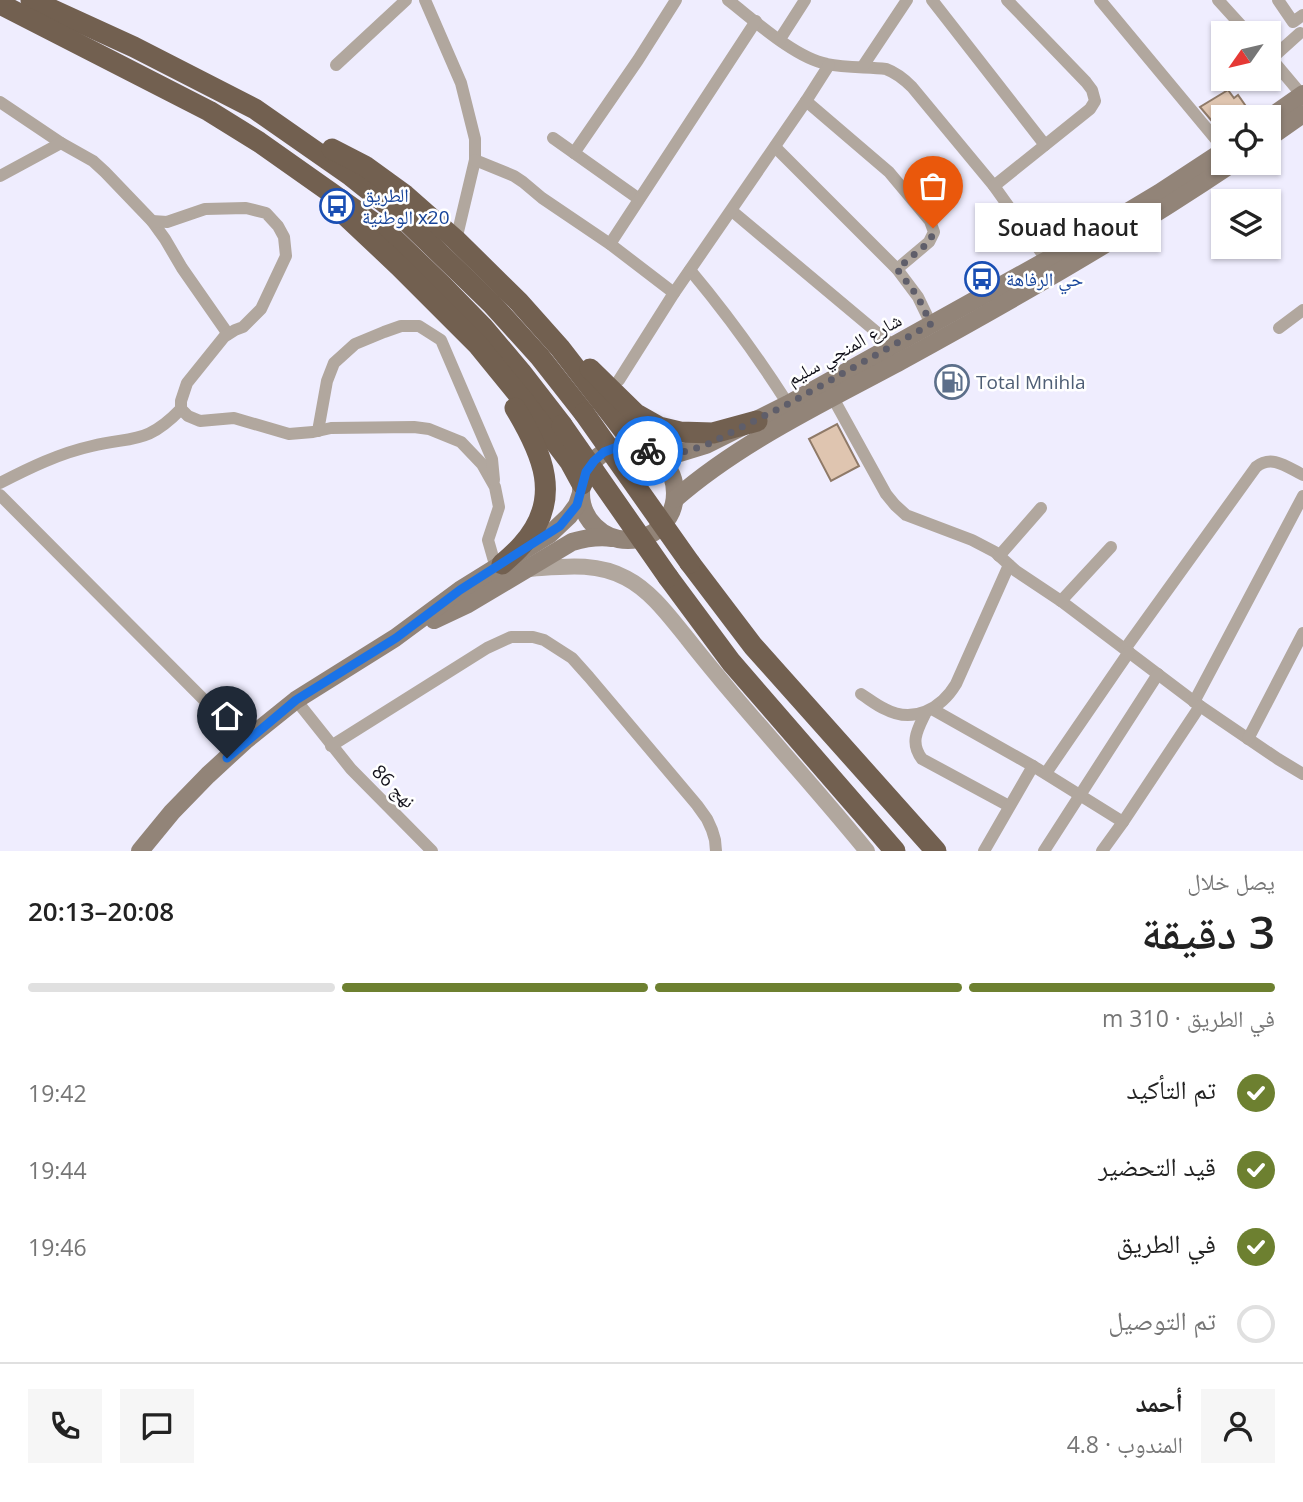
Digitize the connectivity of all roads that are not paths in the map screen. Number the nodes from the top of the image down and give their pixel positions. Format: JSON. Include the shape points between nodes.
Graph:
{"nodes":[{"id":1,"x":32,"y":0,"type":"edge"},
{"id":2,"x":406,"y":0,"type":"edge"},
{"id":3,"x":425,"y":0,"type":"edge"},
{"id":4,"x":676,"y":0,"type":"edge"},
{"id":5,"x":727,"y":0,"type":"edge"},
{"id":6,"x":805,"y":0,"type":"edge"},
{"id":7,"x":907,"y":0,"type":"edge"},
{"id":8,"x":932,"y":0,"type":"edge"},
{"id":9,"x":1007,"y":0,"type":"edge"},
{"id":10,"x":1100,"y":0,"type":"edge"},
{"id":11,"x":1218,"y":0,"type":"edge"},
{"id":12,"x":1278,"y":0,"type":"edge"},
{"id":13,"x":0,"y":4,"type":"edge"},
{"id":14,"x":756,"y":21,"type":"junction"},
{"id":15,"x":1237,"y":21,"type":"edge"},
{"id":16,"x":1300,"y":27,"type":"edge"},
{"id":17,"x":780,"y":39,"type":"junction"},
{"id":18,"x":1281,"y":46,"type":"edge"},
{"id":19,"x":337,"y":65,"type":"dead end"},
{"id":20,"x":829,"y":65,"type":"junction"},
{"id":21,"x":863,"y":66,"type":"junction"},
{"id":22,"x":1281,"y":70,"type":"edge"},
{"id":23,"x":1302,"y":94,"type":"edge"},
{"id":24,"x":806,"y":101,"type":"junction"},
{"id":25,"x":0,"y":102,"type":"edge"},
{"id":26,"x":255,"y":109,"type":"junction"},
{"id":27,"x":1281,"y":109,"type":"edge"},
{"id":28,"x":1303,"y":114,"type":"edge"},
{"id":29,"x":1281,"y":130,"type":"edge"},
{"id":30,"x":1211,"y":134,"type":"edge"},
{"id":31,"x":553,"y":138,"type":"dead end"},
{"id":32,"x":259,"y":142,"type":"junction"},
{"id":33,"x":61,"y":143,"type":"junction"},
{"id":34,"x":1045,"y":145,"type":"junction"},
{"id":35,"x":775,"y":147,"type":"junction"},
{"id":36,"x":574,"y":153,"type":"junction"},
{"id":37,"x":1211,"y":157,"type":"edge"},
{"id":38,"x":475,"y":160,"type":"junction"},
{"id":39,"x":1215,"y":175,"type":"edge"},
{"id":40,"x":0,"y":176,"type":"edge"},
{"id":41,"x":994,"y":186,"type":"junction"},
{"id":42,"x":639,"y":199,"type":"junction"},
{"id":43,"x":732,"y":211,"type":"junction"},
{"id":44,"x":152,"y":221,"type":"junction"},
{"id":45,"x":456,"y":240,"type":"junction"},
{"id":46,"x":610,"y":244,"type":"junction"},
{"id":47,"x":1051,"y":267,"type":"junction"},
{"id":48,"x":897,"y":269,"type":"junction"},
{"id":49,"x":690,"y":270,"type":"junction"},
{"id":50,"x":674,"y":293,"type":"junction"},
{"id":51,"x":519,"y":302,"type":"junction"},
{"id":52,"x":1303,"y":310,"type":"edge"},
{"id":53,"x":931,"y":324,"type":"junction"},
{"id":54,"x":458,"y":326,"type":"junction"},
{"id":55,"x":1279,"y":328,"type":"dead end"},
{"id":56,"x":228,"y":334,"type":"junction"},
{"id":57,"x":892,"y":345,"type":"junction"},
{"id":58,"x":619,"y":380,"type":"dead end"},
{"id":59,"x":833,"y":398,"type":"junction"},
{"id":60,"x":788,"y":404,"type":"junction"},
{"id":61,"x":181,"y":409,"type":"junction"},
{"id":62,"x":757,"y":421,"type":"junction"},
{"id":63,"x":318,"y":431,"type":"junction"},
{"id":64,"x":650,"y":452,"type":"junction"},
{"id":65,"x":1303,"y":475,"type":"edge"},
{"id":66,"x":0,"y":483,"type":"edge"},
{"id":67,"x":495,"y":487,"type":"junction"},
{"id":68,"x":582,"y":489,"type":"junction"},
{"id":69,"x":0,"y":495,"type":"edge"},
{"id":70,"x":1303,"y":496,"type":"edge"},
{"id":71,"x":675,"y":499,"type":"junction"},
{"id":72,"x":1041,"y":508,"type":"dead end"},
{"id":73,"x":614,"y":538,"type":"junction"},
{"id":74,"x":1111,"y":547,"type":"dead end"},
{"id":75,"x":1004,"y":560,"type":"junction"},
{"id":76,"x":499,"y":566,"type":"junction"},
{"id":77,"x":526,"y":569,"type":"junction"},
{"id":78,"x":1060,"y":600,"type":"junction"},
{"id":79,"x":1303,"y":634,"type":"edge"},
{"id":80,"x":396,"y":638,"type":"junction"},
{"id":81,"x":1127,"y":651,"type":"junction"},
{"id":82,"x":1158,"y":674,"type":"junction"},
{"id":83,"x":861,"y":694,"type":"dead end"},
{"id":84,"x":296,"y":700,"type":"junction"},
{"id":85,"x":1197,"y":704,"type":"junction"},
{"id":86,"x":929,"y":711,"type":"junction"},
{"id":87,"x":1248,"y":739,"type":"junction"},
{"id":88,"x":245,"y":741,"type":"junction"},
{"id":89,"x":331,"y":746,"type":"junction"},
{"id":90,"x":1033,"y":766,"type":"junction"},
{"id":91,"x":1046,"y":774,"type":"junction"},
{"id":92,"x":1303,"y":774,"type":"edge"},
{"id":93,"x":1081,"y":795,"type":"junction"},
{"id":94,"x":1009,"y":806,"type":"junction"},
{"id":95,"x":1123,"y":822,"type":"junction"},
{"id":96,"x":718,"y":849,"type":"edge"},
{"id":97,"x":140,"y":851,"type":"edge"},
{"id":98,"x":432,"y":851,"type":"edge"},
{"id":99,"x":867,"y":851,"type":"edge"},
{"id":100,"x":895,"y":851,"type":"edge"},
{"id":101,"x":936,"y":851,"type":"edge"},
{"id":102,"x":984,"y":851,"type":"edge"},
{"id":103,"x":1044,"y":851,"type":"edge"},
{"id":104,"x":1102,"y":851,"type":"edge"}],
"edges":[{"from":1,"to":26,"type":"highway"},
{"from":2,"to":19,"type":"street"},
{"from":3,"to":38,"type":"street","via":[[461,83],[475,139]]},
{"from":4,"to":36,"type":"street"},
{"from":5,"to":14,"type":"street"},
{"from":6,"to":17,"type":"street"},
{"from":7,"to":21,"type":"street"},
{"from":8,"to":34,"type":"street"},
{"from":9,"to":34,"type":"street","via":[[1086,82],[1096,101]]},
{"from":10,"to":30,"type":"street"},
{"from":11,"to":15,"type":"street"},
{"from":12,"to":16,"type":"street"},
{"from":13,"to":32,"type":"highway","via":[[209,111]]},
{"from":14,"to":17,"type":"street"},
{"from":14,"to":42,"type":"street"},
{"from":16,"to":18,"type":"street"},
{"from":17,"to":20,"type":"street"},
{"from":20,"to":21,"type":"street"},
{"from":20,"to":24,"type":"street"},
{"from":21,"to":41,"type":"street","via":[[886,69],[903,78]]},
{"from":22,"to":23,"type":"street"},
{"from":23,"to":27,"type":"main road"},
{"from":24,"to":35,"type":"street"},
{"from":24,"to":48,"type":"street","via":[[890,172],[930,221],[934,232],[929,242]]},
{"from":25,"to":33,"type":"street"},
{"from":26,"to":45,"type":"highway","via":[[365,166]]},
{"from":26,"to":101,"type":"highway","bridge":true,"via":[[400,215],[492,304],[584,413],[753,646]]},
{"from":28,"to":29,"type":"main road"},
{"from":31,"to":36,"type":"street"},
{"from":32,"to":54,"type":"highway","via":[[309,181]]},
{"from":32,"to":100,"type":"highway","bridge":true,"via":[[388,233],[483,327],[562,425],[732,662]]},
{"from":33,"to":40,"type":"street"},
{"from":33,"to":44,"type":"street","via":[[93,161]]},
{"from":34,"to":41,"type":"street"},
{"from":35,"to":43,"type":"street"},
{"from":35,"to":48,"type":"street"},
{"from":36,"to":42,"type":"street"},
{"from":37,"to":47,"type":"main road","name":"شارع المنجي سليم"},
{"from":38,"to":45,"type":"street"},
{"from":38,"to":46,"type":"street","via":[[514,176]]},
{"from":39,"to":47,"type":"main road","name":"شارع المنجي سليم","via":[[1170,206]]},
{"from":41,"to":47,"type":"street"},
{"from":42,"to":46,"type":"street"},
{"from":43,"to":49,"type":"street"},
{"from":43,"to":57,"type":"street"},
{"from":44,"to":56,"type":"street"},
{"from":44,"to":56,"type":"street","via":[[171,222],[205,209],[246,208],[265,213],[278,226],[286,256],[261,309]]},
{"from":45,"to":51,"type":"highway"},
{"from":46,"to":50,"type":"street"},
{"from":47,"to":53,"type":"main road","name":"شارع المنجي سليم"},
{"from":47,"to":59,"type":"main road","name":"شارع المنجي سليم","via":[[962,327]]},
{"from":48,"to":53,"type":"street"},
{"from":49,"to":50,"type":"street"},
{"from":49,"to":60,"type":"street"},
{"from":50,"to":58,"type":"street"},
{"from":51,"to":62,"type":"highway","via":[[636,414],[659,427],[713,433]]},
{"from":51,"to":64,"type":"highway","via":[[625,432]]},
{"from":52,"to":55,"type":"street"},
{"from":53,"to":57,"type":"main road","name":"شارع المنجي سليم"},
{"from":54,"to":68,"type":"highway","via":[[526,404],[570,462]]},
{"from":54,"to":76,"type":"highway","via":[[496,377],[536,445],[543,467],[544,504],[539,519],[523,545]]},
{"from":56,"to":61,"type":"street","via":[[187,383]]},
{"from":57,"to":60,"type":"main road","name":"شارع المنجي سليم"},
{"from":59,"to":71,"type":"main road","name":"شارع المنجي سليم","via":[[719,464]]},
{"from":59,"to":75,"type":"street","via":[[895,505],[906,514],[983,545]]},
{"from":60,"to":62,"type":"main road","name":"شارع المنجي سليم"},
{"from":61,"to":63,"type":"street","via":[[200,421],[234,418],[289,434]]},
{"from":61,"to":66,"type":"street","via":[[145,437],[91,446]]},
{"from":62,"to":64,"type":"main road","name":"شارع المنجي سليم","via":[[680,453]]},
{"from":63,"to":67,"type":"street","via":[[429,429],[461,442]]},
{"from":63,"to":67,"type":"street","via":[[334,363],[355,344],[401,326],[419,326],[441,340],[492,459]]},
{"from":64,"to":68,"type":"main road","via":[[630,446],[604,452],[586,472]]},
{"from":64,"to":71,"type":"main road","via":[[672,474]]},
{"from":65,"to":81,"type":"street","via":[[1274,461],[1256,467]]},
{"from":67,"to":76,"type":"street","via":[[499,507],[488,540]]},
{"from":68,"to":73,"type":"main road","via":[[590,521]]},
{"from":68,"to":76,"type":"main road","via":[[577,505],[560,526]]},
{"from":69,"to":88,"type":"street"},
{"from":70,"to":85,"type":"street"},
{"from":71,"to":73,"type":"main road","via":[[666,522],[654,533],[639,539]]},
{"from":72,"to":75,"type":"street"},
{"from":73,"to":77,"type":"main road","via":[[572,542]]},
{"from":74,"to":78,"type":"street"},
{"from":75,"to":78,"type":"street"},
{"from":75,"to":86,"type":"street","via":[[956,684],[942,703]]},
{"from":76,"to":80,"type":"main road"},
{"from":77,"to":80,"type":"main road","via":[[468,604]]},
{"from":77,"to":99,"type":"street","via":[[593,567],[641,588]]},
{"from":78,"to":81,"type":"street"},
{"from":79,"to":87,"type":"street"},
{"from":80,"to":84,"type":"main road"},
{"from":81,"to":82,"type":"street"},
{"from":81,"to":91,"type":"street"},
{"from":82,"to":85,"type":"street"},
{"from":82,"to":93,"type":"street"},
{"from":83,"to":86,"type":"street","via":[[897,714]]},
{"from":84,"to":88,"type":"main road"},
{"from":84,"to":89,"type":"street","name":"نهج 86"},
{"from":85,"to":87,"type":"street"},
{"from":85,"to":95,"type":"street"},
{"from":86,"to":90,"type":"street"},
{"from":86,"to":94,"type":"street","via":[[915,734],[916,752],[922,760]]},
{"from":87,"to":92,"type":"street"},
{"from":88,"to":97,"type":"main road","via":[[189,793]]},
{"from":89,"to":96,"type":"street","via":[[487,648],[511,637],[533,636],[557,647],[589,677],[697,805]]},
{"from":89,"to":98,"type":"street","name":"نهج 86"},
{"from":90,"to":91,"type":"street"},
{"from":90,"to":94,"type":"street"},
{"from":91,"to":93,"type":"street"},
{"from":93,"to":95,"type":"street"},
{"from":93,"to":103,"type":"street"},
{"from":94,"to":102,"type":"street"},
{"from":95,"to":104,"type":"street"}]}
